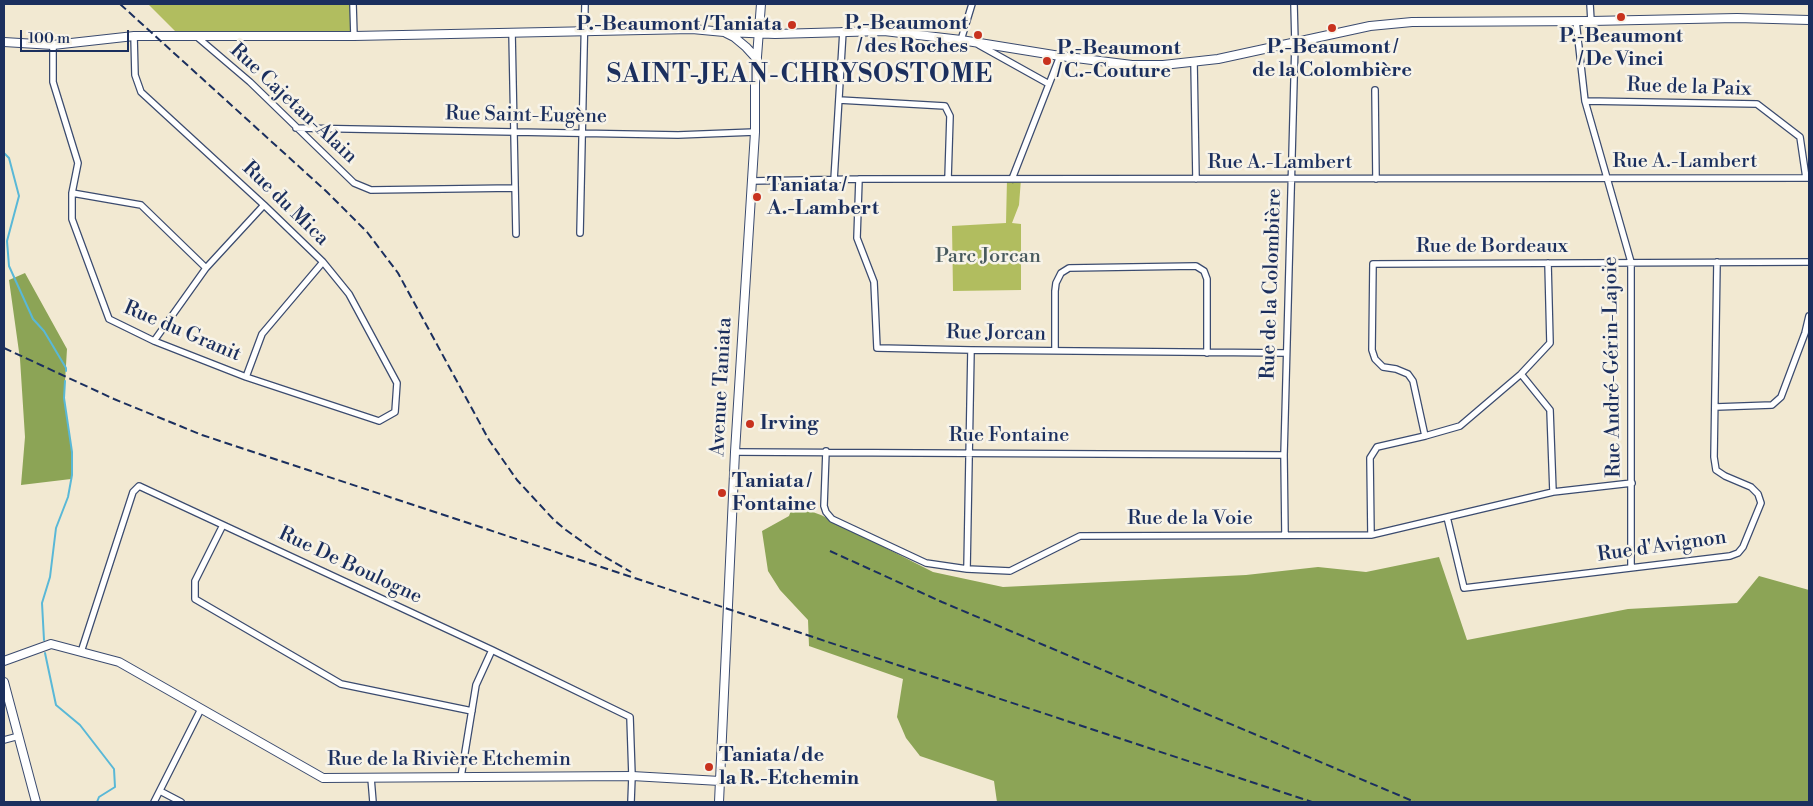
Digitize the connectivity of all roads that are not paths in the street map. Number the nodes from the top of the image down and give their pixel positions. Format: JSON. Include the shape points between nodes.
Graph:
{"nodes":[{"id":1,"x":353,"y":4,"type":"edge"},
{"id":2,"x":585,"y":4,"type":"edge"},
{"id":3,"x":761,"y":4,"type":"edge"},
{"id":4,"x":972,"y":4,"type":"edge"},
{"id":5,"x":1294,"y":4,"type":"edge"},
{"id":6,"x":1590,"y":4,"type":"edge"},
{"id":7,"x":1809,"y":20,"type":"edge"},
{"id":8,"x":1576,"y":21,"type":"junction"},
{"id":9,"x":1591,"y":21,"type":"junction"},
{"id":10,"x":584,"y":30,"type":"junction"},
{"id":11,"x":844,"y":31,"type":"junction"},
{"id":12,"x":512,"y":32,"type":"junction"},
{"id":13,"x":724,"y":32,"type":"junction"},
{"id":14,"x":758,"y":33,"type":"junction"},
{"id":15,"x":134,"y":36,"type":"junction"},
{"id":16,"x":196,"y":36,"type":"junction"},
{"id":17,"x":354,"y":36,"type":"junction"},
{"id":18,"x":960,"y":40,"type":"junction"},
{"id":19,"x":4,"y":42,"type":"edge"},
{"id":20,"x":974,"y":42,"type":"junction"},
{"id":21,"x":1295,"y":43,"type":"junction"},
{"id":22,"x":53,"y":45,"type":"junction"},
{"id":23,"x":1060,"y":56,"type":"junction"},
{"id":24,"x":757,"y":59,"type":"junction"},
{"id":25,"x":1194,"y":62,"type":"junction"},
{"id":26,"x":1049,"y":84,"type":"junction"},
{"id":27,"x":1375,"y":90,"type":"dead end"},
{"id":28,"x":839,"y":100,"type":"junction"},
{"id":29,"x":1585,"y":101,"type":"junction"},
{"id":30,"x":296,"y":128,"type":"junction"},
{"id":31,"x":514,"y":132,"type":"junction"},
{"id":32,"x":755,"y":132,"type":"junction"},
{"id":33,"x":582,"y":134,"type":"junction"},
{"id":34,"x":1808,"y":178,"type":"edge"},
{"id":35,"x":948,"y":179,"type":"junction"},
{"id":36,"x":1012,"y":179,"type":"junction"},
{"id":37,"x":1196,"y":179,"type":"junction"},
{"id":38,"x":1291,"y":179,"type":"junction"},
{"id":39,"x":1376,"y":179,"type":"junction"},
{"id":40,"x":1607,"y":179,"type":"junction"},
{"id":41,"x":834,"y":180,"type":"junction"},
{"id":42,"x":859,"y":180,"type":"junction"},
{"id":43,"x":751,"y":181,"type":"junction"},
{"id":44,"x":515,"y":188,"type":"junction"},
{"id":45,"x":72,"y":193,"type":"junction"},
{"id":46,"x":264,"y":205,"type":"junction"},
{"id":47,"x":580,"y":233,"type":"dead end"},
{"id":48,"x":516,"y":234,"type":"dead end"},
{"id":49,"x":323,"y":262,"type":"junction"},
{"id":50,"x":1631,"y":262,"type":"junction"},
{"id":51,"x":1717,"y":262,"type":"junction"},
{"id":52,"x":1809,"y":262,"type":"edge"},
{"id":53,"x":1548,"y":263,"type":"junction"},
{"id":54,"x":206,"y":268,"type":"junction"},
{"id":55,"x":1809,"y":316,"type":"edge"},
{"id":56,"x":154,"y":341,"type":"junction"},
{"id":57,"x":971,"y":350,"type":"junction"},
{"id":58,"x":1055,"y":351,"type":"junction"},
{"id":59,"x":1208,"y":353,"type":"junction"},
{"id":60,"x":1286,"y":353,"type":"junction"},
{"id":61,"x":1520,"y":374,"type":"junction"},
{"id":62,"x":246,"y":377,"type":"junction"},
{"id":63,"x":1716,"y":406,"type":"junction"},
{"id":64,"x":395,"y":412,"type":"joint"},
{"id":65,"x":1425,"y":436,"type":"junction"},
{"id":66,"x":826,"y":451,"type":"junction"},
{"id":67,"x":734,"y":452,"type":"junction"},
{"id":68,"x":969,"y":452,"type":"junction"},
{"id":69,"x":1284,"y":455,"type":"junction"},
{"id":70,"x":1632,"y":483,"type":"junction"},
{"id":71,"x":1553,"y":492,"type":"junction"},
{"id":72,"x":1448,"y":517,"type":"junction"},
{"id":73,"x":223,"y":525,"type":"junction"},
{"id":74,"x":1286,"y":534,"type":"junction"},
{"id":75,"x":1372,"y":534,"type":"junction"},
{"id":76,"x":1630,"y":567,"type":"junction"},
{"id":77,"x":967,"y":569,"type":"junction"},
{"id":78,"x":492,"y":650,"type":"junction"},
{"id":79,"x":82,"y":652,"type":"junction"},
{"id":80,"x":4,"y":661,"type":"edge"},
{"id":81,"x":4,"y":682,"type":"edge"},
{"id":82,"x":201,"y":709,"type":"junction"},
{"id":83,"x":472,"y":712,"type":"junction"},
{"id":84,"x":19,"y":736,"type":"junction"},
{"id":85,"x":4,"y":740,"type":"edge"},
{"id":86,"x":632,"y":776,"type":"junction"},
{"id":87,"x":461,"y":777,"type":"junction"},
{"id":88,"x":371,"y":778,"type":"junction"},
{"id":89,"x":720,"y":781,"type":"junction"},
{"id":90,"x":160,"y":791,"type":"junction"},
{"id":91,"x":36,"y":802,"type":"edge"},
{"id":92,"x":154,"y":802,"type":"edge"},
{"id":93,"x":181,"y":802,"type":"edge"},
{"id":94,"x":373,"y":802,"type":"edge"},
{"id":95,"x":631,"y":802,"type":"edge"},
{"id":96,"x":719,"y":802,"type":"edge"}],
"edges":[{"from":1,"to":17,"type":"street"},
{"from":2,"to":10,"type":"street"},
{"from":3,"to":14,"type":"main road","name":"Avenue Taniata"},
{"from":4,"to":18,"type":"street"},
{"from":5,"to":21,"type":"street","name":"Rue de la Colombière"},
{"from":6,"to":9,"type":"street"},
{"from":7,"to":9,"type":"main road"},
{"from":8,"to":9,"type":"main road"},
{"from":8,"to":21,"type":"main road","via":[[1412,22],[1370,26]]},
{"from":8,"to":29,"type":"street","name":"Rue André-Gérin-Lajoie"},
{"from":10,"to":12,"type":"main road"},
{"from":10,"to":13,"type":"main road","via":[[692,28]]},
{"from":10,"to":33,"type":"street"},
{"from":11,"to":14,"type":"main road"},
{"from":11,"to":18,"type":"main road","via":[[884,31]]},
{"from":11,"to":28,"type":"street"},
{"from":12,"to":17,"type":"main road"},
{"from":12,"to":31,"type":"street"},
{"from":13,"to":14,"type":"main road"},
{"from":13,"to":24,"type":"main road"},
{"from":14,"to":24,"type":"main road","name":"Avenue Taniata"},
{"from":15,"to":16,"type":"main road"},
{"from":15,"to":22,"type":"main road"},
{"from":15,"to":46,"type":"street","name":"Rue du Mica","via":[[135,75],[141,92]]},
{"from":16,"to":17,"type":"main road"},
{"from":16,"to":30,"type":"street","name":"Rue Cajetan-Alain","via":[[250,82]]},
{"from":18,"to":20,"type":"main road"},
{"from":19,"to":22,"type":"main road"},
{"from":20,"to":23,"type":"main road"},
{"from":20,"to":26,"type":"street"},
{"from":21,"to":25,"type":"main road"},
{"from":21,"to":38,"type":"street","name":"Rue de la Colombière"},
{"from":22,"to":45,"type":"street","name":"Rue du Granit","via":[[53,82],[78,163]]},
{"from":23,"to":25,"type":"main road","via":[[1132,65]]},
{"from":23,"to":26,"type":"street"},
{"from":24,"to":32,"type":"main road","name":"Avenue Taniata"},
{"from":25,"to":37,"type":"street"},
{"from":26,"to":36,"type":"street"},
{"from":27,"to":39,"type":"street"},
{"from":28,"to":35,"type":"street","via":[[945,106],[950,116]]},
{"from":28,"to":41,"type":"street"},
{"from":29,"to":34,"type":"street","name":"Rue de la Paix","via":[[1757,104],[1800,137]]},
{"from":29,"to":40,"type":"street","name":"Rue André-Gérin-Lajoie"},
{"from":30,"to":31,"type":"street","name":"Rue Saint-Eugène"},
{"from":30,"to":44,"type":"street","name":"Rue Cajetan-Alain","via":[[354,183],[371,190]]},
{"from":31,"to":33,"type":"street","name":"Rue Saint-Eugène"},
{"from":31,"to":44,"type":"street"},
{"from":32,"to":33,"type":"street","name":"Rue Saint-Eugène"},
{"from":32,"to":43,"type":"main road","name":"Avenue Taniata"},
{"from":33,"to":47,"type":"street"},
{"from":34,"to":40,"type":"street","name":"Rue A.-Lambert"},
{"from":35,"to":36,"type":"street","name":"Rue A.-Lambert"},
{"from":35,"to":42,"type":"street","name":"Rue A.-Lambert"},
{"from":36,"to":37,"type":"street","name":"Rue A.-Lambert"},
{"from":37,"to":38,"type":"street","name":"Rue A.-Lambert"},
{"from":38,"to":39,"type":"street","name":"Rue A.-Lambert"},
{"from":38,"to":60,"type":"street","name":"Rue de la Colombière"},
{"from":39,"to":40,"type":"street","name":"Rue A.-Lambert"},
{"from":40,"to":50,"type":"street","name":"Rue André-Gérin-Lajoie"},
{"from":41,"to":42,"type":"street","name":"Rue A.-Lambert"},
{"from":41,"to":43,"type":"street","name":"Rue A.-Lambert"},
{"from":42,"to":57,"type":"street","name":"Rue Jorcan","via":[[857,238],[874,282],[877,348]]},
{"from":43,"to":67,"type":"main road","name":"Avenue Taniata"},
{"from":44,"to":48,"type":"street"},
{"from":45,"to":54,"type":"street","via":[[141,205]]},
{"from":45,"to":56,"type":"street","name":"Rue du Granit","via":[[72,219],[109,319]]},
{"from":46,"to":49,"type":"street","name":"Rue du Mica"},
{"from":46,"to":54,"type":"street"},
{"from":49,"to":62,"type":"street","via":[[262,334]]},
{"from":49,"to":64,"type":"street","name":"Rue du Mica","via":[[349,294],[397,383]]},
{"from":50,"to":51,"type":"street","name":"Rue de Bordeaux"},
{"from":50,"to":53,"type":"street","name":"Rue de Bordeaux"},
{"from":50,"to":70,"type":"street","name":"Rue André-Gérin-Lajoie"},
{"from":51,"to":52,"type":"street","name":"Rue de Bordeaux"},
{"from":51,"to":63,"type":"street","name":"Rue d'Avignon"},
{"from":53,"to":61,"type":"street","via":[[1550,343]]},
{"from":53,"to":65,"type":"street","name":"Rue de Bordeaux","via":[[1373,264],[1372,350],[1383,367],[1408,374],[1413,381]]},
{"from":54,"to":56,"type":"street"},
{"from":55,"to":63,"type":"street","via":[[1781,397],[1772,405]]},
{"from":56,"to":62,"type":"street","name":"Rue du Granit"},
{"from":57,"to":58,"type":"street","name":"Rue Jorcan"},
{"from":57,"to":68,"type":"street"},
{"from":58,"to":59,"type":"street","name":"Rue Jorcan"},
{"from":58,"to":59,"type":"street","via":[[1055,291],[1061,273],[1070,268],[1196,266],[1204,271],[1207,279]]},
{"from":59,"to":60,"type":"street","name":"Rue Jorcan"},
{"from":60,"to":69,"type":"street","name":"Rue de la Colombière"},
{"from":61,"to":65,"type":"street","via":[[1460,426]]},
{"from":61,"to":71,"type":"street","via":[[1550,410]]},
{"from":62,"to":64,"type":"street","name":"Rue du Granit","via":[[379,421]]},
{"from":63,"to":76,"type":"street","name":"Rue d'Avignon","via":[[1716,470],[1751,487],[1761,503],[1743,547],[1738,554],[1730,556]]},
{"from":65,"to":75,"type":"street","via":[[1377,447],[1370,458]]},
{"from":66,"to":67,"type":"street","name":"Rue Fontaine"},
{"from":66,"to":68,"type":"street","name":"Rue Fontaine"},
{"from":66,"to":77,"type":"street","name":"Rue de la Voie","via":[[824,506],[832,519],[926,563]]},
{"from":67,"to":89,"type":"main road","name":"Avenue Taniata"},
{"from":68,"to":69,"type":"street","name":"Rue Fontaine"},
{"from":68,"to":77,"type":"street"},
{"from":69,"to":74,"type":"street","name":"Rue de la Colombière"},
{"from":70,"to":71,"type":"street","name":"Rue de la Voie"},
{"from":70,"to":76,"type":"street","name":"Rue André-Gérin-Lajoie"},
{"from":71,"to":72,"type":"street","name":"Rue de la Voie"},
{"from":72,"to":75,"type":"street","name":"Rue de la Voie"},
{"from":72,"to":76,"type":"street","name":"Rue d'Avignon","via":[[1464,588]]},
{"from":73,"to":78,"type":"street","name":"Rue De Boulogne"},
{"from":73,"to":79,"type":"street","name":"Rue De Boulogne","via":[[139,486],[133,492]]},
{"from":73,"to":83,"type":"street","via":[[195,581],[195,599],[341,684]]},
{"from":74,"to":75,"type":"street","name":"Rue de la Voie"},
{"from":74,"to":77,"type":"street","name":"Rue de la Voie","via":[[1080,536],[1010,571]]},
{"from":78,"to":83,"type":"street","via":[[476,685]]},
{"from":78,"to":86,"type":"street","name":"Rue De Boulogne","via":[[630,717]]},
{"from":79,"to":80,"type":"main road","name":"Rue de la Rivière Etchemin","via":[[51,644]]},
{"from":79,"to":82,"type":"main road","name":"Rue de la Rivière Etchemin","via":[[119,662]]},
{"from":81,"to":84,"type":"main road"},
{"from":82,"to":88,"type":"main road","name":"Rue de la Rivière Etchemin","via":[[323,778]]},
{"from":82,"to":90,"type":"street"},
{"from":83,"to":87,"type":"street"},
{"from":84,"to":85,"type":"street"},
{"from":84,"to":91,"type":"main road"},
{"from":86,"to":87,"type":"main road","name":"Rue de la Rivière Etchemin"},
{"from":86,"to":89,"type":"main road","name":"Rue de la Rivière Etchemin"},
{"from":86,"to":95,"type":"street","name":"Rue De Boulogne"},
{"from":87,"to":88,"type":"main road","name":"Rue de la Rivière Etchemin"},
{"from":88,"to":94,"type":"street"},
{"from":89,"to":96,"type":"main road","name":"Avenue Taniata"},
{"from":90,"to":92,"type":"street"},
{"from":90,"to":93,"type":"street"}]}
